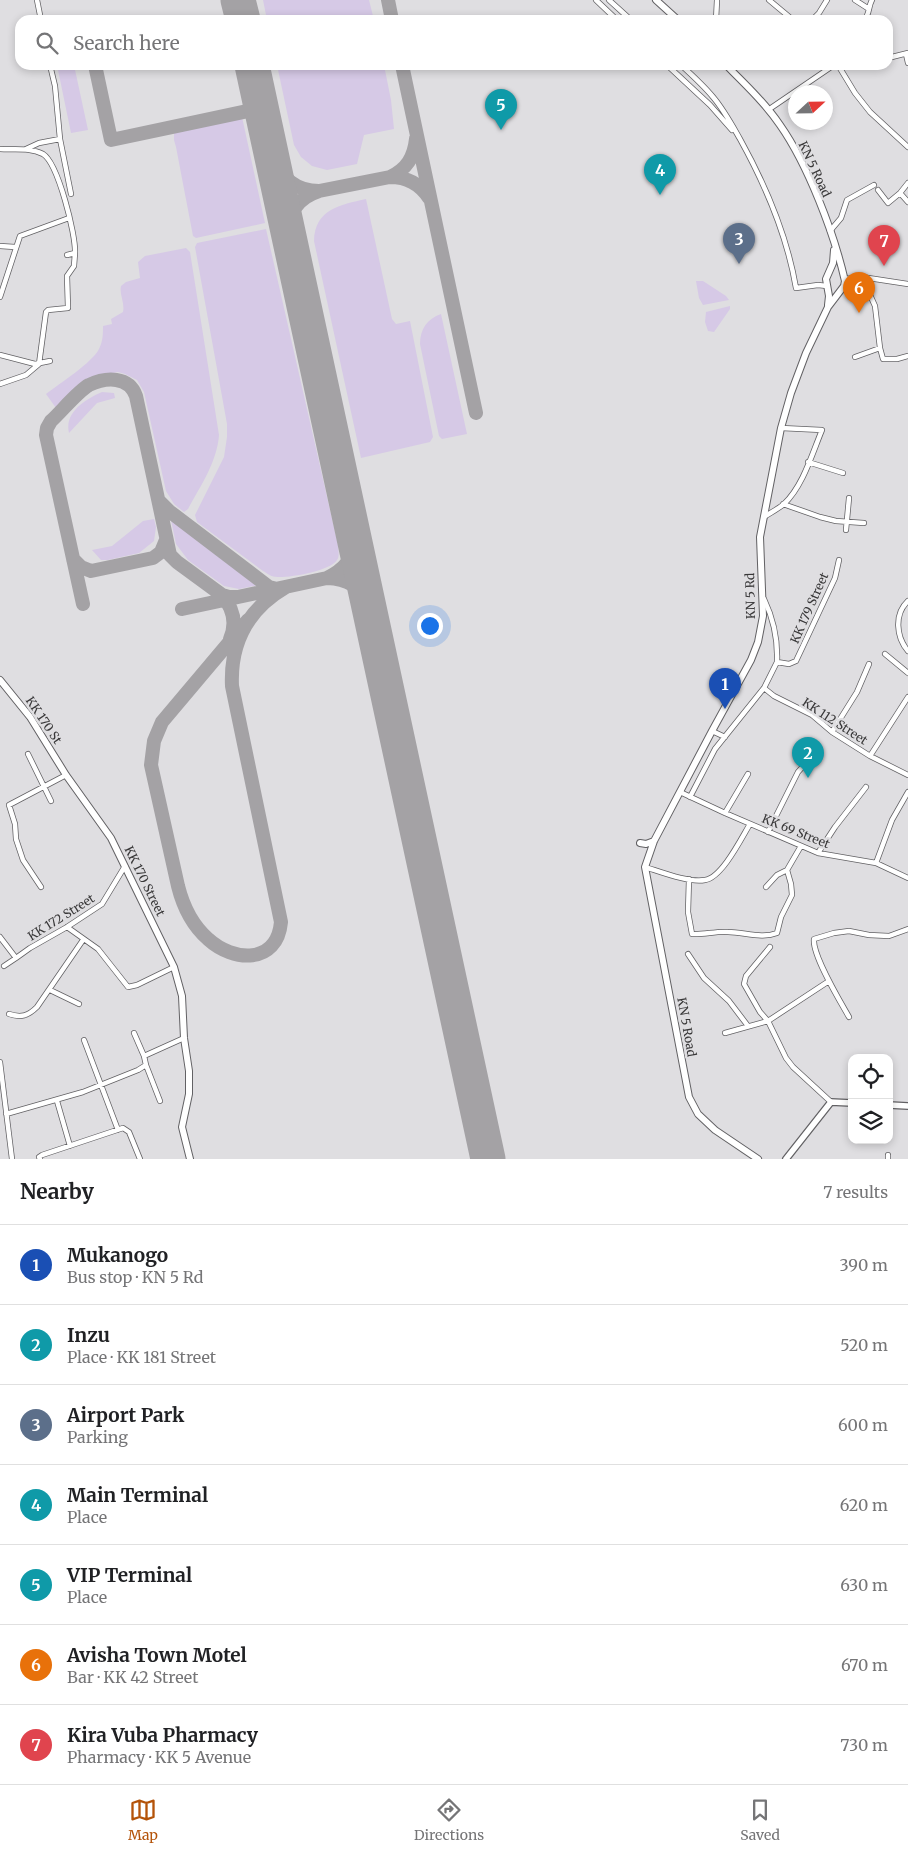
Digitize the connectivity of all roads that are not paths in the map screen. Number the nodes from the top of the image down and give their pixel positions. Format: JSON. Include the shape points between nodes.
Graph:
{"nodes":[{"id":1,"x":38,"y":0,"type":"edge"},
{"id":2,"x":596,"y":0,"type":"edge"},
{"id":3,"x":609,"y":0,"type":"edge"},
{"id":4,"x":656,"y":0,"type":"edge"},
{"id":5,"x":717,"y":0,"type":"edge"},
{"id":6,"x":769,"y":0,"type":"edge"},
{"id":7,"x":827,"y":0,"type":"edge"},
{"id":8,"x":855,"y":0,"type":"edge"},
{"id":9,"x":872,"y":0,"type":"edge"},
{"id":10,"x":869,"y":9,"type":"junction"},
{"id":11,"x":40,"y":15,"type":"edge"},
{"id":12,"x":612,"y":15,"type":"edge"},
{"id":13,"x":625,"y":15,"type":"edge"},
{"id":14,"x":672,"y":15,"type":"edge"},
{"id":15,"x":716,"y":15,"type":"edge"},
{"id":16,"x":788,"y":15,"type":"edge"},
{"id":17,"x":817,"y":15,"type":"edge"},
{"id":18,"x":868,"y":15,"type":"edge"},
{"id":19,"x":907,"y":53,"type":"edge"},
{"id":20,"x":893,"y":57,"type":"edge"},
{"id":21,"x":908,"y":63,"type":"edge"},
{"id":22,"x":51,"y":70,"type":"edge"},
{"id":23,"x":672,"y":70,"type":"edge"},
{"id":24,"x":686,"y":70,"type":"edge"},
{"id":25,"x":731,"y":70,"type":"edge"},
{"id":26,"x":827,"y":70,"type":"edge"},
{"id":27,"x":841,"y":70,"type":"edge"},
{"id":28,"x":768,"y":110,"type":"junction"},
{"id":29,"x":60,"y":139,"type":"junction"},
{"id":30,"x":741,"y":141,"type":"junction"},
{"id":31,"x":908,"y":146,"type":"edge"},
{"id":32,"x":0,"y":149,"type":"edge"},
{"id":33,"x":26,"y":149,"type":"junction"},
{"id":34,"x":908,"y":183,"type":"edge"},
{"id":35,"x":874,"y":185,"type":"dead end"},
{"id":36,"x":878,"y":190,"type":"dead end"},
{"id":37,"x":900,"y":193,"type":"junction"},
{"id":38,"x":71,"y":194,"type":"dead end"},
{"id":39,"x":908,"y":202,"type":"edge"},
{"id":40,"x":69,"y":218,"type":"junction"},
{"id":41,"x":830,"y":231,"type":"junction"},
{"id":42,"x":834,"y":244,"type":"junction"},
{"id":43,"x":0,"y":246,"type":"edge"},
{"id":44,"x":15,"y":246,"type":"junction"},
{"id":45,"x":75,"y":253,"type":"junction"},
{"id":46,"x":67,"y":255,"type":"dead end"},
{"id":47,"x":828,"y":274,"type":"junction"},
{"id":48,"x":844,"y":277,"type":"junction"},
{"id":49,"x":862,"y":277,"type":"junction"},
{"id":50,"x":908,"y":284,"type":"edge"},
{"id":51,"x":827,"y":286,"type":"junction"},
{"id":52,"x":842,"y":288,"type":"junction"},
{"id":53,"x":0,"y":297,"type":"edge"},
{"id":54,"x":828,"y":307,"type":"junction"},
{"id":55,"x":880,"y":348,"type":"junction"},
{"id":56,"x":0,"y":355,"type":"edge"},
{"id":57,"x":908,"y":356,"type":"edge"},
{"id":58,"x":855,"y":357,"type":"dead end"},
{"id":59,"x":50,"y":361,"type":"dead end"},
{"id":60,"x":39,"y":364,"type":"junction"},
{"id":61,"x":0,"y":384,"type":"edge"},
{"id":62,"x":781,"y":428,"type":"junction"},
{"id":63,"x":808,"y":462,"type":"junction"},
{"id":64,"x":843,"y":473,"type":"dead end"},
{"id":65,"x":849,"y":498,"type":"dead end"},
{"id":66,"x":783,"y":504,"type":"junction"},
{"id":67,"x":764,"y":516,"type":"junction"},
{"id":68,"x":848,"y":521,"type":"junction"},
{"id":69,"x":864,"y":523,"type":"dead end"},
{"id":70,"x":846,"y":530,"type":"dead end"},
{"id":71,"x":839,"y":560,"type":"dead end"},
{"id":72,"x":762,"y":596,"type":"junction"},
{"id":73,"x":908,"y":601,"type":"edge"},
{"id":74,"x":908,"y":650,"type":"edge"},
{"id":75,"x":885,"y":654,"type":"dead end"},
{"id":76,"x":777,"y":662,"type":"junction"},
{"id":77,"x":869,"y":664,"type":"dead end"},
{"id":78,"x":908,"y":673,"type":"edge"},
{"id":79,"x":0,"y":680,"type":"edge"},
{"id":80,"x":764,"y":688,"type":"junction"},
{"id":81,"x":908,"y":697,"type":"edge"},
{"id":82,"x":712,"y":730,"type":"junction"},
{"id":83,"x":832,"y":732,"type":"junction"},
{"id":84,"x":725,"y":737,"type":"junction"},
{"id":85,"x":817,"y":751,"type":"dead end"},
{"id":86,"x":28,"y":754,"type":"dead end"},
{"id":87,"x":870,"y":756,"type":"junction"},
{"id":88,"x":748,"y":774,"type":"dead end"},
{"id":89,"x":66,"y":775,"type":"junction"},
{"id":90,"x":908,"y":775,"type":"edge"},
{"id":91,"x":45,"y":787,"type":"junction"},
{"id":92,"x":866,"y":787,"type":"dead end"},
{"id":93,"x":680,"y":792,"type":"junction"},
{"id":94,"x":908,"y":792,"type":"edge"},
{"id":95,"x":690,"y":797,"type":"junction"},
{"id":96,"x":51,"y":801,"type":"dead end"},
{"id":97,"x":725,"y":814,"type":"junction"},
{"id":98,"x":750,"y":824,"type":"junction"},
{"id":99,"x":768,"y":832,"type":"junction"},
{"id":100,"x":654,"y":841,"type":"junction"},
{"id":101,"x":640,"y":843,"type":"dead end"},
{"id":102,"x":801,"y":846,"type":"junction"},
{"id":103,"x":818,"y":853,"type":"junction"},
{"id":104,"x":876,"y":863,"type":"junction"},
{"id":105,"x":125,"y":866,"type":"junction"},
{"id":106,"x":645,"y":868,"type":"junction"},
{"id":107,"x":787,"y":870,"type":"junction"},
{"id":108,"x":908,"y":878,"type":"edge"},
{"id":109,"x":689,"y":879,"type":"junction"},
{"id":110,"x":41,"y":886,"type":"dead end"},
{"id":111,"x":766,"y":888,"type":"dead end"},
{"id":112,"x":67,"y":927,"type":"junction"},
{"id":113,"x":908,"y":929,"type":"edge"},
{"id":114,"x":0,"y":937,"type":"edge"},
{"id":115,"x":83,"y":940,"type":"junction"},
{"id":116,"x":770,"y":947,"type":"dead end"},
{"id":117,"x":688,"y":954,"type":"dead end"},
{"id":118,"x":16,"y":958,"type":"junction"},
{"id":119,"x":4,"y":966,"type":"dead end"},
{"id":120,"x":174,"y":967,"type":"junction"},
{"id":121,"x":829,"y":981,"type":"junction"},
{"id":122,"x":50,"y":990,"type":"junction"},
{"id":123,"x":79,"y":1004,"type":"dead end"},
{"id":124,"x":9,"y":1014,"type":"dead end"},
{"id":125,"x":849,"y":1017,"type":"dead end"},
{"id":126,"x":768,"y":1020,"type":"junction"},
{"id":127,"x":748,"y":1026,"type":"junction"},
{"id":128,"x":134,"y":1033,"type":"dead end"},
{"id":129,"x":725,"y":1033,"type":"dead end"},
{"id":130,"x":184,"y":1038,"type":"junction"},
{"id":131,"x":84,"y":1040,"type":"dead end"},
{"id":132,"x":144,"y":1056,"type":"junction"},
{"id":133,"x":0,"y":1062,"type":"edge"},
{"id":134,"x":146,"y":1065,"type":"junction"},
{"id":135,"x":1,"y":1079,"type":"edge"},
{"id":136,"x":100,"y":1086,"type":"junction"},
{"id":137,"x":56,"y":1101,"type":"junction"},
{"id":138,"x":160,"y":1101,"type":"dead end"},
{"id":139,"x":831,"y":1102,"type":"junction"},
{"id":140,"x":848,"y":1103,"type":"edge"},
{"id":141,"x":893,"y":1105,"type":"edge"},
{"id":142,"x":908,"y":1106,"type":"edge"},
{"id":143,"x":6,"y":1114,"type":"junction"},
{"id":144,"x":118,"y":1130,"type":"junction"},
{"id":145,"x":70,"y":1146,"type":"junction"},
{"id":146,"x":12,"y":1159,"type":"edge"},
{"id":147,"x":40,"y":1159,"type":"edge"},
{"id":148,"x":140,"y":1159,"type":"edge"},
{"id":149,"x":190,"y":1159,"type":"edge"},
{"id":150,"x":758,"y":1159,"type":"edge"},
{"id":151,"x":786,"y":1159,"type":"edge"}],
"edges":[{"from":1,"to":11,"type":"street"},
{"from":2,"to":12,"type":"street"},
{"from":3,"to":13,"type":"street"},
{"from":4,"to":14,"type":"main road"},
{"from":5,"to":15,"type":"street"},
{"from":6,"to":16,"type":"street"},
{"from":7,"to":17,"type":"street"},
{"from":8,"to":10,"type":"street"},
{"from":9,"to":10,"type":"street"},
{"from":10,"to":18,"type":"street"},
{"from":19,"to":20,"type":"street"},
{"from":19,"to":21,"type":"street"},
{"from":22,"to":29,"type":"street"},
{"from":23,"to":30,"type":"street","via":[[710,105]]},
{"from":24,"to":30,"type":"street","via":[[712,96]]},
{"from":25,"to":28,"type":"main road","name":"KN 5 Road"},
{"from":26,"to":28,"type":"street"},
{"from":27,"to":31,"type":"street","via":[[870,112]]},
{"from":28,"to":41,"type":"main road","name":"KN 5 Road","via":[[799,156]]},
{"from":29,"to":33,"type":"street","via":[[39,142]]},
{"from":29,"to":38,"type":"street"},
{"from":30,"to":51,"type":"street","via":[[772,203],[789,254],[796,288]]},
{"from":32,"to":33,"type":"street"},
{"from":33,"to":40,"type":"street","via":[[50,160]]},
{"from":34,"to":37,"type":"street"},
{"from":35,"to":41,"type":"street","via":[[847,200],[841,218]]},
{"from":36,"to":37,"type":"street","via":[[888,202]]},
{"from":37,"to":39,"type":"street"},
{"from":40,"to":44,"type":"street","via":[[22,234]]},
{"from":40,"to":45,"type":"street"},
{"from":41,"to":42,"type":"main road","name":"KN 5 Road"},
{"from":42,"to":47,"type":"main road","name":"KN 5 Rd","via":[[833,263]]},
{"from":42,"to":48,"type":"main road"},
{"from":43,"to":44,"type":"street"},
{"from":44,"to":53,"type":"street"},
{"from":45,"to":46,"type":"street"},
{"from":45,"to":60,"type":"street","via":[[74,266],[67,276],[68,308],[46,312]]},
{"from":47,"to":48,"type":"main road","via":[[835,271]]},
{"from":47,"to":51,"type":"main road","name":"KN 5 Rd"},
{"from":48,"to":49,"type":"street"},
{"from":48,"to":52,"type":"main road","name":"KN 5 Rd"},
{"from":49,"to":50,"type":"street"},
{"from":49,"to":55,"type":"street","via":[[875,306]]},
{"from":51,"to":52,"type":"main road","via":[[836,290]]},
{"from":51,"to":54,"type":"main road","name":"KN 5 Rd"},
{"from":52,"to":54,"type":"main road","name":"KN 5 Rd"},
{"from":54,"to":62,"type":"main road","name":"KN 5 Rd","via":[[806,353]]},
{"from":55,"to":57,"type":"street","via":[[883,359]]},
{"from":55,"to":58,"type":"street"},
{"from":56,"to":60,"type":"street"},
{"from":59,"to":60,"type":"street"},
{"from":60,"to":61,"type":"street","via":[[26,375]]},
{"from":62,"to":63,"type":"street","via":[[822,430]]},
{"from":62,"to":67,"type":"main road","name":"KN 5 Rd"},
{"from":63,"to":64,"type":"street"},
{"from":63,"to":66,"type":"street"},
{"from":65,"to":68,"type":"street"},
{"from":66,"to":67,"type":"street"},
{"from":66,"to":68,"type":"street","via":[[820,517]]},
{"from":67,"to":72,"type":"main road","name":"KN 5 Rd","via":[[760,553]]},
{"from":68,"to":69,"type":"street"},
{"from":68,"to":70,"type":"street"},
{"from":71,"to":76,"type":"street","name":"KK 179 Street","via":[[835,578],[796,661],[789,664]]},
{"from":72,"to":76,"type":"street","via":[[772,616],[778,642]]},
{"from":72,"to":82,"type":"main road","name":"KN 5 Rd","via":[[762,627],[755,651]]},
{"from":73,"to":74,"type":"street","via":[[899,612],[898,625],[900,637]]},
{"from":75,"to":78,"type":"street"},
{"from":76,"to":80,"type":"street"},
{"from":77,"to":83,"type":"street","via":[[857,692]]},
{"from":79,"to":89,"type":"main road","name":"KK 170 St","via":[[30,717]]},
{"from":80,"to":83,"type":"street","name":"KK 112 Street","via":[[812,715]]},
{"from":80,"to":84,"type":"street"},
{"from":81,"to":87,"type":"street","name":"KK 112 Street"},
{"from":82,"to":84,"type":"street"},
{"from":82,"to":93,"type":"main road","name":"KN 5 Rd"},
{"from":83,"to":87,"type":"street","name":"KK 112 Street"},
{"from":84,"to":95,"type":"street","via":[[715,749]]},
{"from":85,"to":99,"type":"street","via":[[798,772]]},
{"from":86,"to":91,"type":"street"},
{"from":87,"to":90,"type":"street","name":"KK 112 Street"},
{"from":88,"to":97,"type":"street"},
{"from":89,"to":91,"type":"street"},
{"from":89,"to":105,"type":"main road","name":"KK 170 Street","via":[[111,838]]},
{"from":91,"to":96,"type":"street"},
{"from":91,"to":110,"type":"street","via":[[9,805],[23,860]]},
{"from":92,"to":103,"type":"street"},
{"from":93,"to":95,"type":"street","name":"KK 69 Street"},
{"from":93,"to":100,"type":"main road","name":"KN 5 Rd"},
{"from":94,"to":104,"type":"street","via":[[892,820]]},
{"from":95,"to":97,"type":"street","name":"KK 69 Street"},
{"from":97,"to":98,"type":"street","name":"KK 69 Street"},
{"from":98,"to":99,"type":"street","name":"KK 69 Street"},
{"from":98,"to":109,"type":"street","via":[[719,871],[708,880]]},
{"from":99,"to":102,"type":"street","name":"KK 69 Street"},
{"from":100,"to":101,"type":"main road"},
{"from":100,"to":106,"type":"main road","name":"KN 5 Rd"},
{"from":102,"to":103,"type":"street","name":"KK 69 Street"},
{"from":102,"to":107,"type":"street"},
{"from":103,"to":104,"type":"street","name":"KK 69 Street"},
{"from":104,"to":108,"type":"street","name":"KK 69 Street"},
{"from":105,"to":112,"type":"street","name":"KK 172 Street","via":[[105,901]]},
{"from":105,"to":120,"type":"main road","name":"KK 170 Street"},
{"from":106,"to":109,"type":"street"},
{"from":106,"to":150,"type":"main road","name":"KN 5 Road","via":[[689,1097],[698,1114],[715,1130]]},
{"from":107,"to":109,"type":"street","via":[[792,895],[777,933],[772,935],[692,934],[688,912]]},
{"from":107,"to":111,"type":"street","via":[[776,875]]},
{"from":112,"to":115,"type":"street"},
{"from":112,"to":118,"type":"street","name":"KK 172 Street"},
{"from":113,"to":121,"type":"street","via":[[889,936],[849,931],[816,937],[814,946]]},
{"from":114,"to":118,"type":"street"},
{"from":115,"to":120,"type":"street","via":[[104,955],[128,987]]},
{"from":115,"to":122,"type":"street"},
{"from":116,"to":126,"type":"street","via":[[744,980]]},
{"from":117,"to":127,"type":"street","via":[[704,978],[734,1006]]},
{"from":118,"to":119,"type":"street","name":"KK 172 Street"},
{"from":120,"to":130,"type":"main road","name":"KK 170 Street","via":[[182,996]]},
{"from":121,"to":125,"type":"street"},
{"from":121,"to":126,"type":"street"},
{"from":122,"to":123,"type":"street"},
{"from":122,"to":124,"type":"street","via":[[30,1014]]},
{"from":126,"to":127,"type":"street"},
{"from":126,"to":139,"type":"street","via":[[786,1058]]},
{"from":127,"to":129,"type":"street"},
{"from":128,"to":132,"type":"street"},
{"from":130,"to":132,"type":"street"},
{"from":130,"to":149,"type":"main road","name":"KK 170 Street","via":[[190,1082],[182,1127]]},
{"from":131,"to":136,"type":"street"},
{"from":132,"to":134,"type":"street"},
{"from":133,"to":135,"type":"street"},
{"from":134,"to":136,"type":"street"},
{"from":134,"to":138,"type":"street"},
{"from":135,"to":143,"type":"street"},
{"from":136,"to":137,"type":"street"},
{"from":136,"to":144,"type":"street"},
{"from":137,"to":143,"type":"street"},
{"from":137,"to":145,"type":"street"},
{"from":139,"to":140,"type":"street"},
{"from":139,"to":151,"type":"street"},
{"from":141,"to":142,"type":"street"},
{"from":143,"to":146,"type":"street"},
{"from":144,"to":145,"type":"street"},
{"from":144,"to":148,"type":"street","via":[[127,1129]]},
{"from":145,"to":147,"type":"street","via":[[42,1155]]}]}
